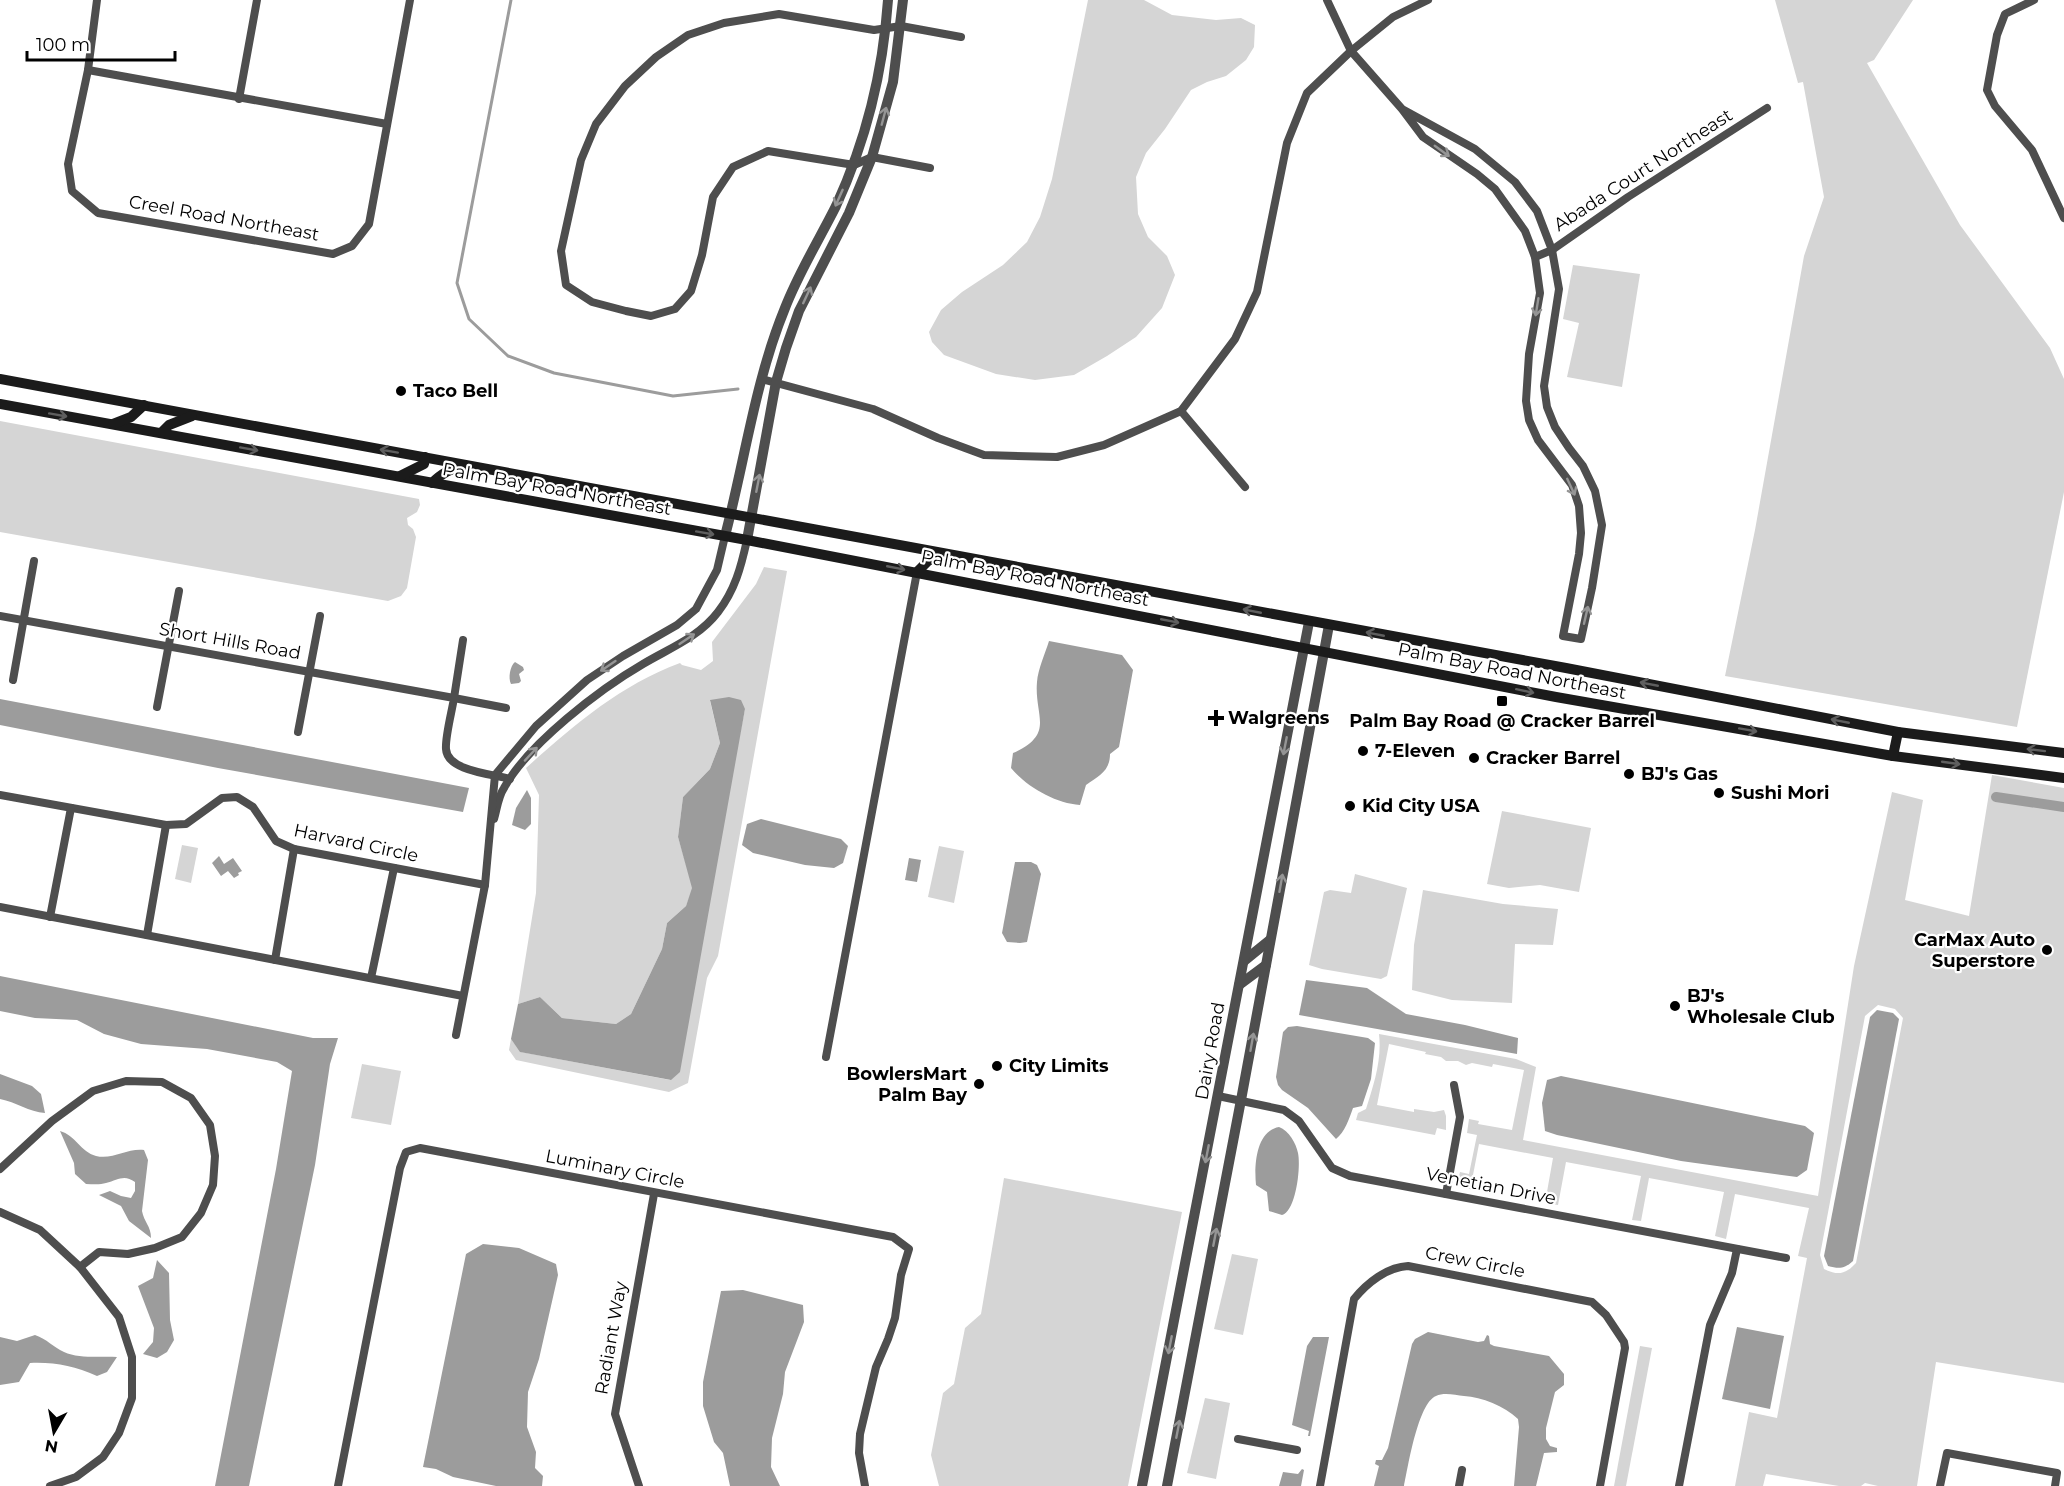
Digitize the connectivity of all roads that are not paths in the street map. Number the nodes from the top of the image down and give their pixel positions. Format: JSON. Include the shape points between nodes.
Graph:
{"nodes":[{"id":1,"x":98,"y":0,"type":"edge"},
{"id":2,"x":257,"y":0,"type":"edge"},
{"id":3,"x":410,"y":0,"type":"edge"},
{"id":4,"x":888,"y":0,"type":"edge"},
{"id":5,"x":903,"y":0,"type":"edge"},
{"id":6,"x":1327,"y":0,"type":"edge"},
{"id":7,"x":1428,"y":0,"type":"edge"},
{"id":8,"x":2034,"y":0,"type":"edge"},
{"id":9,"x":901,"y":26,"type":"junction"},
{"id":10,"x":886,"y":27,"type":"junction"},
{"id":11,"x":961,"y":37,"type":"dead end"},
{"id":12,"x":1351,"y":51,"type":"junction"},
{"id":13,"x":88,"y":70,"type":"junction"},
{"id":14,"x":239,"y":99,"type":"junction"},
{"id":15,"x":1767,"y":108,"type":"dead end"},
{"id":16,"x":1402,"y":109,"type":"junction"},
{"id":17,"x":387,"y":124,"type":"junction"},
{"id":18,"x":872,"y":157,"type":"junction"},
{"id":19,"x":854,"y":165,"type":"junction"},
{"id":20,"x":930,"y":168,"type":"dead end"},
{"id":21,"x":2064,"y":218,"type":"edge"},
{"id":22,"x":1552,"y":250,"type":"junction"},
{"id":23,"x":1535,"y":257,"type":"junction"},
{"id":24,"x":0,"y":379,"type":"edge"},
{"id":25,"x":762,"y":379,"type":"junction"},
{"id":26,"x":776,"y":382,"type":"junction"},
{"id":27,"x":0,"y":404,"type":"edge"},
{"id":28,"x":144,"y":405,"type":"junction"},
{"id":29,"x":1181,"y":411,"type":"junction"},
{"id":30,"x":195,"y":415,"type":"junction"},
{"id":31,"x":112,"y":424,"type":"junction"},
{"id":32,"x":161,"y":433,"type":"junction"},
{"id":33,"x":425,"y":457,"type":"junction"},
{"id":34,"x":467,"y":465,"type":"junction"},
{"id":35,"x":399,"y":477,"type":"junction"},
{"id":36,"x":432,"y":483,"type":"junction"},
{"id":37,"x":1245,"y":487,"type":"dead end"},
{"id":38,"x":731,"y":514,"type":"junction"},
{"id":39,"x":751,"y":518,"type":"junction"},
{"id":40,"x":725,"y":536,"type":"junction"},
{"id":41,"x":747,"y":540,"type":"junction"},
{"id":42,"x":942,"y":554,"type":"junction"},
{"id":43,"x":34,"y":561,"type":"dead end"},
{"id":44,"x":917,"y":572,"type":"junction"},
{"id":45,"x":179,"y":591,"type":"dead end"},
{"id":46,"x":0,"y":616,"type":"edge"},
{"id":47,"x":320,"y":616,"type":"dead end"},
{"id":48,"x":24,"y":620,"type":"junction"},
{"id":49,"x":1309,"y":622,"type":"junction"},
{"id":50,"x":1329,"y":626,"type":"junction"},
{"id":51,"x":463,"y":640,"type":"dead end"},
{"id":52,"x":169,"y":646,"type":"junction"},
{"id":53,"x":1304,"y":647,"type":"junction"},
{"id":54,"x":1323,"y":652,"type":"junction"},
{"id":55,"x":310,"y":672,"type":"junction"},
{"id":56,"x":13,"y":680,"type":"dead end"},
{"id":57,"x":454,"y":698,"type":"junction"},
{"id":58,"x":157,"y":707,"type":"dead end"},
{"id":59,"x":506,"y":708,"type":"dead end"},
{"id":60,"x":298,"y":732,"type":"dead end"},
{"id":61,"x":1898,"y":732,"type":"junction"},
{"id":62,"x":2064,"y":753,"type":"edge"},
{"id":63,"x":1893,"y":756,"type":"junction"},
{"id":64,"x":495,"y":775,"type":"junction"},
{"id":65,"x":2064,"y":778,"type":"edge"},
{"id":66,"x":510,"y":779,"type":"junction"},
{"id":67,"x":0,"y":795,"type":"edge"},
{"id":68,"x":71,"y":808,"type":"junction"},
{"id":69,"x":166,"y":825,"type":"junction"},
{"id":70,"x":487,"y":842,"type":"junction"},
{"id":71,"x":294,"y":849,"type":"junction"},
{"id":72,"x":394,"y":868,"type":"junction"},
{"id":73,"x":484,"y":885,"type":"junction"},
{"id":74,"x":0,"y":907,"type":"edge"},
{"id":75,"x":50,"y":917,"type":"junction"},
{"id":76,"x":147,"y":935,"type":"junction"},
{"id":77,"x":1270,"y":940,"type":"junction"},
{"id":78,"x":275,"y":960,"type":"junction"},
{"id":79,"x":1244,"y":961,"type":"junction"},
{"id":80,"x":1266,"y":965,"type":"junction"},
{"id":81,"x":371,"y":978,"type":"junction"},
{"id":82,"x":1239,"y":985,"type":"junction"},
{"id":83,"x":464,"y":996,"type":"junction"},
{"id":84,"x":456,"y":1035,"type":"dead end"},
{"id":85,"x":826,"y":1057,"type":"dead end"},
{"id":86,"x":1454,"y":1084,"type":"dead end"},
{"id":87,"x":1218,"y":1096,"type":"junction"},
{"id":88,"x":1241,"y":1100,"type":"junction"},
{"id":89,"x":0,"y":1169,"type":"edge"},
{"id":90,"x":654,"y":1194,"type":"junction"},
{"id":91,"x":1446,"y":1194,"type":"junction"},
{"id":92,"x":0,"y":1212,"type":"edge"},
{"id":93,"x":1737,"y":1249,"type":"junction"},
{"id":94,"x":1786,"y":1258,"type":"dead end"},
{"id":95,"x":80,"y":1267,"type":"junction"},
{"id":96,"x":1238,"y":1439,"type":"dead end"},
{"id":97,"x":1297,"y":1450,"type":"dead end"},
{"id":98,"x":1462,"y":1470,"type":"dead end"},
{"id":99,"x":50,"y":1486,"type":"edge"},
{"id":100,"x":338,"y":1486,"type":"edge"},
{"id":101,"x":639,"y":1486,"type":"edge"},
{"id":102,"x":866,"y":1486,"type":"edge"},
{"id":103,"x":1142,"y":1486,"type":"edge"},
{"id":104,"x":1167,"y":1486,"type":"edge"},
{"id":105,"x":1320,"y":1486,"type":"edge"},
{"id":106,"x":1459,"y":1486,"type":"edge"},
{"id":107,"x":1600,"y":1486,"type":"edge"},
{"id":108,"x":1679,"y":1486,"type":"edge"},
{"id":109,"x":1940,"y":1486,"type":"edge"},
{"id":110,"x":2055,"y":1486,"type":"edge"}],
"edges":[{"from":1,"to":13,"type":"street","name":"Creel Road Northeast"},
{"from":2,"to":14,"type":"street"},
{"from":3,"to":17,"type":"street","name":"Creel Road Northeast"},
{"from":4,"to":10,"type":"street"},
{"from":5,"to":9,"type":"street"},
{"from":6,"to":12,"type":"street"},
{"from":7,"to":12,"type":"street","via":[[1393,17]]},
{"from":8,"to":21,"type":"street","via":[[2005,14],[1987,90],[1995,106],[2031,150]]},
{"from":9,"to":10,"type":"street"},
{"from":9,"to":11,"type":"street"},
{"from":18,"to":9,"type":"street","one_way":true,"via":[[893,82]]},
{"from":10,"to":19,"type":"street","via":[[878,81]]},
{"from":10,"to":19,"type":"street","via":[[874,30],[779,14],[724,23],[688,35],[656,57],[625,86],[596,124],[581,160],[561,251],[566,285],[592,302],[626,311],[651,315],[675,309],[691,291],[713,197],[733,167],[768,151]]},
{"from":12,"to":16,"type":"street"},
{"from":12,"to":29,"type":"street","via":[[1307,93],[1287,143],[1257,292],[1235,339]]},
{"from":13,"to":14,"type":"street"},
{"from":13,"to":17,"type":"street","name":"Creel Road Northeast","via":[[68,165],[72,191],[98,213],[333,254],[352,246],[369,224]]},
{"from":14,"to":17,"type":"street"},
{"from":15,"to":22,"type":"street","name":"Abada Court Northeast"},
{"from":16,"to":22,"type":"street","via":[[1475,149],[1515,183],[1537,211]]},
{"from":16,"to":23,"type":"street","one_way":true,"via":[[1423,137],[1495,189],[1525,231]]},
{"from":18,"to":19,"type":"street"},
{"from":18,"to":20,"type":"street"},
{"from":26,"to":18,"type":"street","one_way":true,"via":[[799,311],[849,213]]},
{"from":19,"to":25,"type":"street","one_way":true,"via":[[785,307]]},
{"from":22,"to":23,"type":"street","name":"Abada Court Northeast"},
{"from":23,"to":22,"type":"street","one_way":true,"via":[[1540,293],[1529,354],[1526,401],[1538,440],[1572,485],[1579,506],[1579,554],[1563,636],[1581,639],[1602,525],[1595,491],[1584,466],[1555,427],[1547,407],[1544,386],[1559,289]]},
{"from":24,"to":28,"type":"main road","name":"Palm Bay Road Northeast"},
{"from":25,"to":26,"type":"street"},
{"from":25,"to":38,"type":"street"},
{"from":26,"to":29,"type":"street","via":[[873,409],[984,454],[1057,457],[1104,445]]},
{"from":39,"to":26,"type":"street","one_way":true},
{"from":27,"to":31,"type":"main road","name":"Palm Bay Road Northeast","one_way":true},
{"from":28,"to":30,"type":"main road","name":"Palm Bay Road Northeast"},
{"from":28,"to":31,"type":"main road","via":[[131,417]]},
{"from":29,"to":37,"type":"street"},
{"from":30,"to":32,"type":"main road","via":[[177,421]]},
{"from":33,"to":30,"type":"main road","name":"Palm Bay Road Northeast","one_way":true},
{"from":31,"to":32,"type":"main road","name":"Palm Bay Road Northeast"},
{"from":32,"to":35,"type":"main road","name":"Palm Bay Road Northeast","one_way":true},
{"from":33,"to":34,"type":"main road","name":"Palm Bay Road Northeast"},
{"from":33,"to":35,"type":"main road","via":[[424,464]]},
{"from":34,"to":36,"type":"main road","via":[[451,469]]},
{"from":34,"to":38,"type":"main road","name":"Palm Bay Road Northeast"},
{"from":35,"to":36,"type":"main road","name":"Palm Bay Road Northeast"},
{"from":36,"to":40,"type":"main road","name":"Palm Bay Road Northeast","one_way":true},
{"from":38,"to":39,"type":"main road","name":"Palm Bay Road Northeast"},
{"from":38,"to":40,"type":"street"},
{"from":39,"to":41,"type":"street"},
{"from":39,"to":42,"type":"main road","name":"Palm Bay Road Northeast"},
{"from":40,"to":41,"type":"main road","name":"Palm Bay Road Northeast"},
{"from":40,"to":64,"type":"street","one_way":true,"via":[[717,570],[696,609],[588,680],[536,726]]},
{"from":41,"to":44,"type":"main road","name":"Palm Bay Road Northeast","one_way":true},
{"from":66,"to":41,"type":"street","one_way":true,"via":[[548,736],[596,696],[642,664],[690,639],[717,614],[734,587]]},
{"from":42,"to":44,"type":"main road","via":[[927,561]]},
{"from":49,"to":42,"type":"main road","name":"Palm Bay Road Northeast","one_way":true},
{"from":43,"to":48,"type":"street"},
{"from":44,"to":53,"type":"main road","name":"Palm Bay Road Northeast","one_way":true},
{"from":44,"to":85,"type":"street"},
{"from":45,"to":52,"type":"street"},
{"from":46,"to":48,"type":"street","name":"Short Hills Road"},
{"from":47,"to":55,"type":"street"},
{"from":48,"to":52,"type":"street","name":"Short Hills Road"},
{"from":48,"to":56,"type":"street"},
{"from":49,"to":50,"type":"main road","name":"Palm Bay Road Northeast"},
{"from":49,"to":53,"type":"street","name":"Dairy Road"},
{"from":50,"to":54,"type":"street"},
{"from":61,"to":50,"type":"main road","name":"Palm Bay Road Northeast","one_way":true},
{"from":51,"to":57,"type":"street"},
{"from":52,"to":55,"type":"street","name":"Short Hills Road"},
{"from":52,"to":58,"type":"street"},
{"from":53,"to":54,"type":"main road","name":"Palm Bay Road Northeast"},
{"from":53,"to":79,"type":"street","name":"Dairy Road","one_way":true},
{"from":54,"to":63,"type":"main road","name":"Palm Bay Road Northeast","one_way":true},
{"from":77,"to":54,"type":"street","one_way":true},
{"from":55,"to":57,"type":"street","name":"Short Hills Road"},
{"from":55,"to":60,"type":"street"},
{"from":57,"to":59,"type":"street","name":"Short Hills Road"},
{"from":57,"to":64,"type":"street","via":[[446,749],[450,760]]},
{"from":62,"to":61,"type":"main road","name":"Palm Bay Road Northeast","one_way":true},
{"from":61,"to":63,"type":"main road"},
{"from":63,"to":65,"type":"main road","name":"Palm Bay Road Northeast","one_way":true},
{"from":64,"to":66,"type":"street"},
{"from":64,"to":70,"type":"street"},
{"from":66,"to":70,"type":"street","via":[[502,790]]},
{"from":67,"to":68,"type":"street","name":"Harvard Circle"},
{"from":68,"to":69,"type":"street","name":"Harvard Circle"},
{"from":68,"to":75,"type":"street"},
{"from":69,"to":71,"type":"street","name":"Harvard Circle","via":[[186,824],[222,798],[237,797],[253,807],[276,841]]},
{"from":69,"to":76,"type":"street"},
{"from":70,"to":73,"type":"street"},
{"from":71,"to":72,"type":"street","name":"Harvard Circle"},
{"from":71,"to":78,"type":"street"},
{"from":72,"to":73,"type":"street","name":"Harvard Circle"},
{"from":72,"to":81,"type":"street"},
{"from":73,"to":83,"type":"street"},
{"from":74,"to":75,"type":"street"},
{"from":75,"to":76,"type":"street"},
{"from":76,"to":78,"type":"street"},
{"from":77,"to":79,"type":"street"},
{"from":77,"to":80,"type":"street"},
{"from":78,"to":81,"type":"street"},
{"from":79,"to":82,"type":"street","name":"Dairy Road"},
{"from":80,"to":82,"type":"street"},
{"from":88,"to":80,"type":"street","one_way":true},
{"from":81,"to":83,"type":"street"},
{"from":82,"to":87,"type":"street","name":"Dairy Road"},
{"from":83,"to":84,"type":"street"},
{"from":86,"to":91,"type":"street","via":[[1460,1117]]},
{"from":87,"to":88,"type":"street","name":"Venetian Drive"},
{"from":87,"to":103,"type":"street","name":"Dairy Road","one_way":true},
{"from":88,"to":91,"type":"street","name":"Venetian Drive","via":[[1284,1110],[1299,1120],[1332,1168],[1350,1176]]},
{"from":104,"to":88,"type":"street","one_way":true},
{"from":89,"to":95,"type":"street","via":[[52,1121],[93,1091],[126,1081],[162,1082],[191,1098],[210,1125],[215,1156],[213,1185],[201,1214],[182,1237],[128,1254],[99,1252]]},
{"from":90,"to":100,"type":"street","name":"Luminary Circle","via":[[420,1149],[406,1152]]},
{"from":90,"to":101,"type":"street","name":"Radiant Way","via":[[615,1414]]},
{"from":90,"to":102,"type":"street","name":"Luminary Circle","via":[[893,1237],[909,1249],[895,1318],[876,1367],[860,1434],[859,1453]]},
{"from":91,"to":93,"type":"street","name":"Venetian Drive"},
{"from":92,"to":95,"type":"street","via":[[40,1230]]},
{"from":93,"to":94,"type":"street","name":"Venetian Drive"},
{"from":93,"to":108,"type":"street","via":[[1732,1273],[1710,1325]]},
{"from":95,"to":99,"type":"street","via":[[119,1317],[132,1357],[132,1398],[119,1433],[103,1457],[76,1477]]},
{"from":96,"to":97,"type":"street"},
{"from":98,"to":106,"type":"street"},
{"from":105,"to":107,"type":"street","name":"Crew Circle","via":[[1354,1299],[1380,1276],[1408,1266],[1592,1302],[1606,1315],[1625,1348]]},
{"from":109,"to":110,"type":"street","via":[[1947,1453],[2057,1473]]}]}
